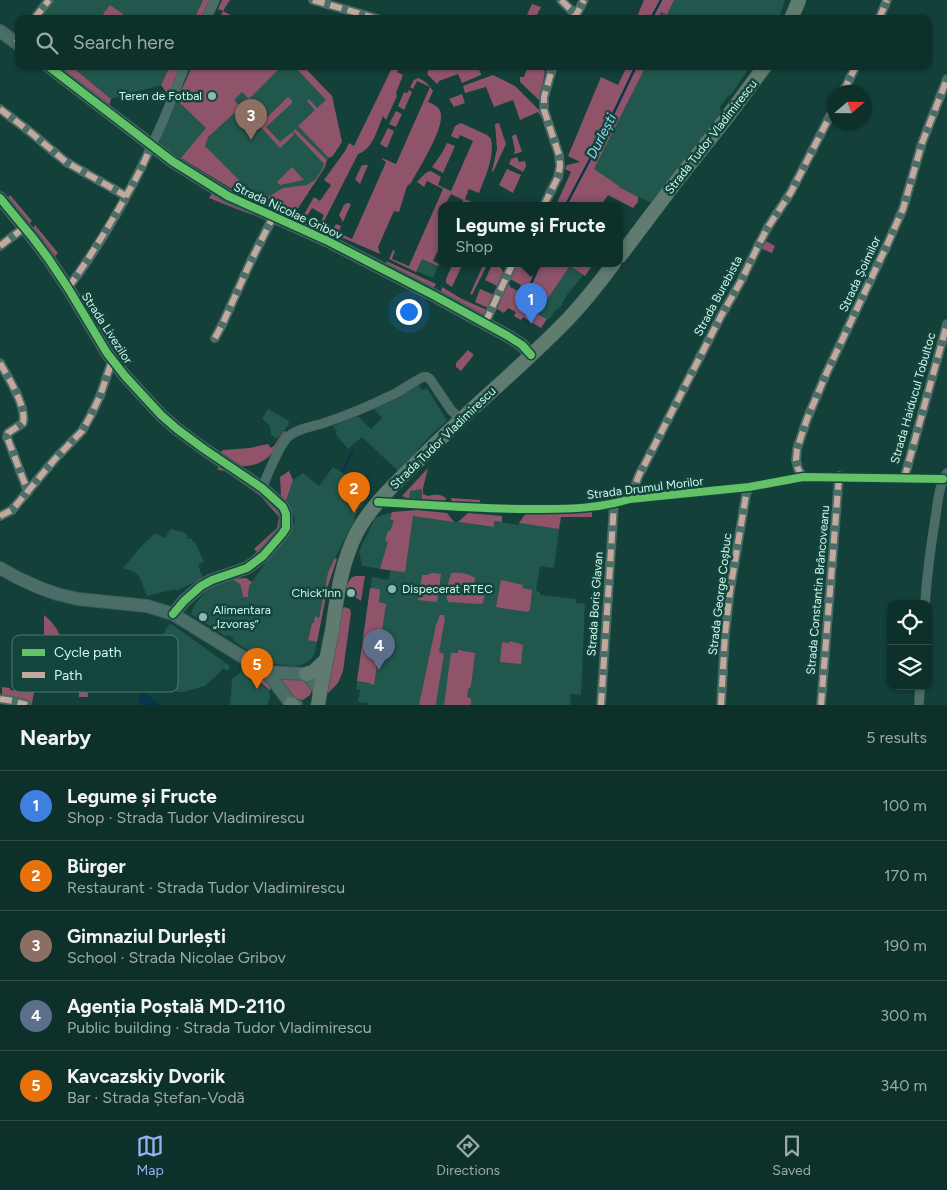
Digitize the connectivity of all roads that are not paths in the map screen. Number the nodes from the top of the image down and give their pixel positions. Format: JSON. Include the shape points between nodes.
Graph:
{"nodes":[{"id":1,"x":49,"y":0,"type":"edge"},
{"id":2,"x":215,"y":0,"type":"edge"},
{"id":3,"x":313,"y":0,"type":"edge"},
{"id":4,"x":561,"y":0,"type":"edge"},
{"id":5,"x":584,"y":0,"type":"edge"},
{"id":6,"x":799,"y":0,"type":"edge"},
{"id":7,"x":886,"y":0,"type":"edge"},
{"id":8,"x":37,"y":15,"type":"edge"},
{"id":9,"x":208,"y":15,"type":"edge"},
{"id":10,"x":364,"y":15,"type":"edge"},
{"id":11,"x":573,"y":15,"type":"edge"},
{"id":12,"x":576,"y":15,"type":"edge"},
{"id":13,"x":793,"y":15,"type":"edge"},
{"id":14,"x":881,"y":15,"type":"edge"},
{"id":15,"x":0,"y":31,"type":"edge"},
{"id":16,"x":15,"y":40,"type":"edge"},
{"id":17,"x":53,"y":70,"type":"edge"},
{"id":18,"x":184,"y":70,"type":"edge"},
{"id":19,"x":552,"y":70,"type":"edge"},
{"id":20,"x":762,"y":70,"type":"edge"},
{"id":21,"x":854,"y":70,"type":"edge"},
{"id":22,"x":947,"y":79,"type":"edge"},
{"id":23,"x":846,"y":85,"type":"edge"},
{"id":24,"x":0,"y":109,"type":"edge"},
{"id":25,"x":827,"y":122,"type":"edge"},
{"id":26,"x":152,"y":145,"type":"junction"},
{"id":27,"x":126,"y":196,"type":"junction"},
{"id":28,"x":0,"y":198,"type":"edge"},
{"id":29,"x":546,"y":202,"type":"edge"},
{"id":30,"x":273,"y":216,"type":"junction"},
{"id":31,"x":24,"y":227,"type":"junction"},
{"id":32,"x":0,"y":246,"type":"edge"},
{"id":33,"x":623,"y":252,"type":"edge"},
{"id":34,"x":511,"y":267,"type":"edge"},
{"id":35,"x":611,"y":267,"type":"edge"},
{"id":36,"x":68,"y":288,"type":"junction"},
{"id":37,"x":485,"y":323,"type":"junction"},
{"id":38,"x":947,"y":324,"type":"edge"},
{"id":39,"x":215,"y":338,"type":"dead end"},
{"id":40,"x":531,"y":355,"type":"junction"},
{"id":41,"x":112,"y":361,"type":"junction"},
{"id":42,"x":0,"y":364,"type":"edge"},
{"id":43,"x":460,"y":419,"type":"junction"},
{"id":44,"x":803,"y":476,"type":"junction"},
{"id":45,"x":839,"y":476,"type":"junction"},
{"id":46,"x":945,"y":476,"type":"edge"},
{"id":47,"x":904,"y":479,"type":"junction"},
{"id":48,"x":749,"y":487,"type":"junction"},
{"id":49,"x":262,"y":488,"type":"junction"},
{"id":50,"x":28,"y":492,"type":"junction"},
{"id":51,"x":630,"y":499,"type":"junction"},
{"id":52,"x":378,"y":502,"type":"junction"},
{"id":53,"x":614,"y":504,"type":"junction"},
{"id":54,"x":0,"y":516,"type":"edge"},
{"id":55,"x":0,"y":568,"type":"edge"},
{"id":56,"x":925,"y":600,"type":"edge"},
{"id":57,"x":173,"y":614,"type":"junction"},
{"id":58,"x":326,"y":660,"type":"junction"},
{"id":59,"x":267,"y":672,"type":"junction"},
{"id":60,"x":306,"y":674,"type":"junction"},
{"id":61,"x":920,"y":690,"type":"edge"},
{"id":62,"x":0,"y":699,"type":"edge"},
{"id":63,"x":316,"y":701,"type":"edge"},
{"id":64,"x":27,"y":705,"type":"edge"},
{"id":65,"x":293,"y":705,"type":"edge"},
{"id":66,"x":601,"y":705,"type":"edge"},
{"id":67,"x":721,"y":705,"type":"edge"},
{"id":68,"x":821,"y":705,"type":"edge"},
{"id":69,"x":919,"y":705,"type":"edge"}],
"edges":[{"from":1,"to":8,"type":"street"},
{"from":2,"to":9,"type":"street"},
{"from":3,"to":10,"type":"street"},
{"from":4,"to":11,"type":"street"},
{"from":5,"to":12,"type":"street"},
{"from":6,"to":13,"type":"main road"},
{"from":7,"to":14,"type":"street"},
{"from":15,"to":16,"type":"street"},
{"from":17,"to":26,"type":"street","name":"Strada Nicolae Gribov"},
{"from":18,"to":26,"type":"street","name":"Strada Livezilor"},
{"from":19,"to":29,"type":"street","via":[[544,97],[544,110],[560,166]]},
{"from":20,"to":33,"type":"main road","name":"Strada Tudor Vladimirescu"},
{"from":21,"to":23,"type":"street"},
{"from":22,"to":44,"type":"street","name":"Strada Șoimilor","via":[[922,143],[903,209],[807,419],[796,460]]},
{"from":24,"to":27,"type":"street","via":[[66,162]]},
{"from":25,"to":51,"type":"street","name":"Strada Burebista","via":[[721,316],[643,467]]},
{"from":26,"to":27,"type":"street","name":"Strada Livezilor"},
{"from":26,"to":30,"type":"street","name":"Strada Nicolae Gribov","via":[[228,196]]},
{"from":27,"to":36,"type":"street","name":"Strada Livezilor"},
{"from":28,"to":31,"type":"street","name":"Strada Livezilor"},
{"from":30,"to":37,"type":"street","name":"Strada Nicolae Gribov"},
{"from":30,"to":39,"type":"street","name":"Strada Nicolae Gribov"},
{"from":31,"to":32,"type":"street"},
{"from":31,"to":36,"type":"street","name":"Strada Livezilor"},
{"from":34,"to":37,"type":"street"},
{"from":35,"to":40,"type":"main road","name":"Strada Tudor Vladimirescu","via":[[569,318]]},
{"from":36,"to":41,"type":"street","name":"Strada Livezilor"},
{"from":37,"to":40,"type":"street","name":"Strada Nicolae Gribov","via":[[522,345]]},
{"from":38,"to":47,"type":"street","name":"Strada Haiducul Tobultoc"},
{"from":40,"to":43,"type":"main road","name":"Strada Tudor Vladimirescu"},
{"from":41,"to":49,"type":"street","name":"Strada Livezilor","via":[[177,429]]},
{"from":41,"to":50,"type":"street","via":[[100,396],[82,431]]},
{"from":42,"to":50,"type":"street","via":[[23,412],[23,423],[7,437]]},
{"from":43,"to":49,"type":"street","via":[[430,379],[423,377],[396,393],[288,437]]},
{"from":43,"to":52,"type":"main road","name":"Strada Tudor Vladimirescu"},
{"from":44,"to":45,"type":"street","name":"Strada Drumul Morilor"},
{"from":44,"to":48,"type":"street","name":"Strada Drumul Morilor"},
{"from":45,"to":47,"type":"street","name":"Strada Drumul Morilor"},
{"from":45,"to":68,"type":"street","name":"Strada Constantin Brâncoveanu"},
{"from":46,"to":47,"type":"street","name":"Strada Drumul Morilor"},
{"from":46,"to":56,"type":"street","via":[[932,535]]},
{"from":48,"to":51,"type":"street","name":"Strada Drumul Morilor"},
{"from":48,"to":67,"type":"street","name":"Strada George Coșbuc","via":[[730,591]]},
{"from":49,"to":57,"type":"street","name":"Strada Livezilor","via":[[286,514],[286,528],[282,534],[254,564],[202,586]]},
{"from":50,"to":54,"type":"street","via":[[12,510]]},
{"from":51,"to":53,"type":"street","name":"Strada Drumul Morilor"},
{"from":52,"to":53,"type":"street","name":"Strada Drumul Morilor","via":[[512,510]]},
{"from":52,"to":58,"type":"main road","name":"Strada Tudor Vladimirescu","via":[[357,532],[346,559]]},
{"from":53,"to":66,"type":"street","name":"Strada Boris Glavan"},
{"from":55,"to":57,"type":"street","via":[[57,594],[147,606]]},
{"from":57,"to":59,"type":"street"},
{"from":58,"to":60,"type":"main road"},
{"from":58,"to":63,"type":"main road","name":"Strada Tudor Vladimirescu"},
{"from":59,"to":60,"type":"street"},
{"from":59,"to":65,"type":"street"},
{"from":60,"to":63,"type":"street","via":[[313,682]]},
{"from":61,"to":69,"type":"street"},
{"from":62,"to":64,"type":"street"}]}
